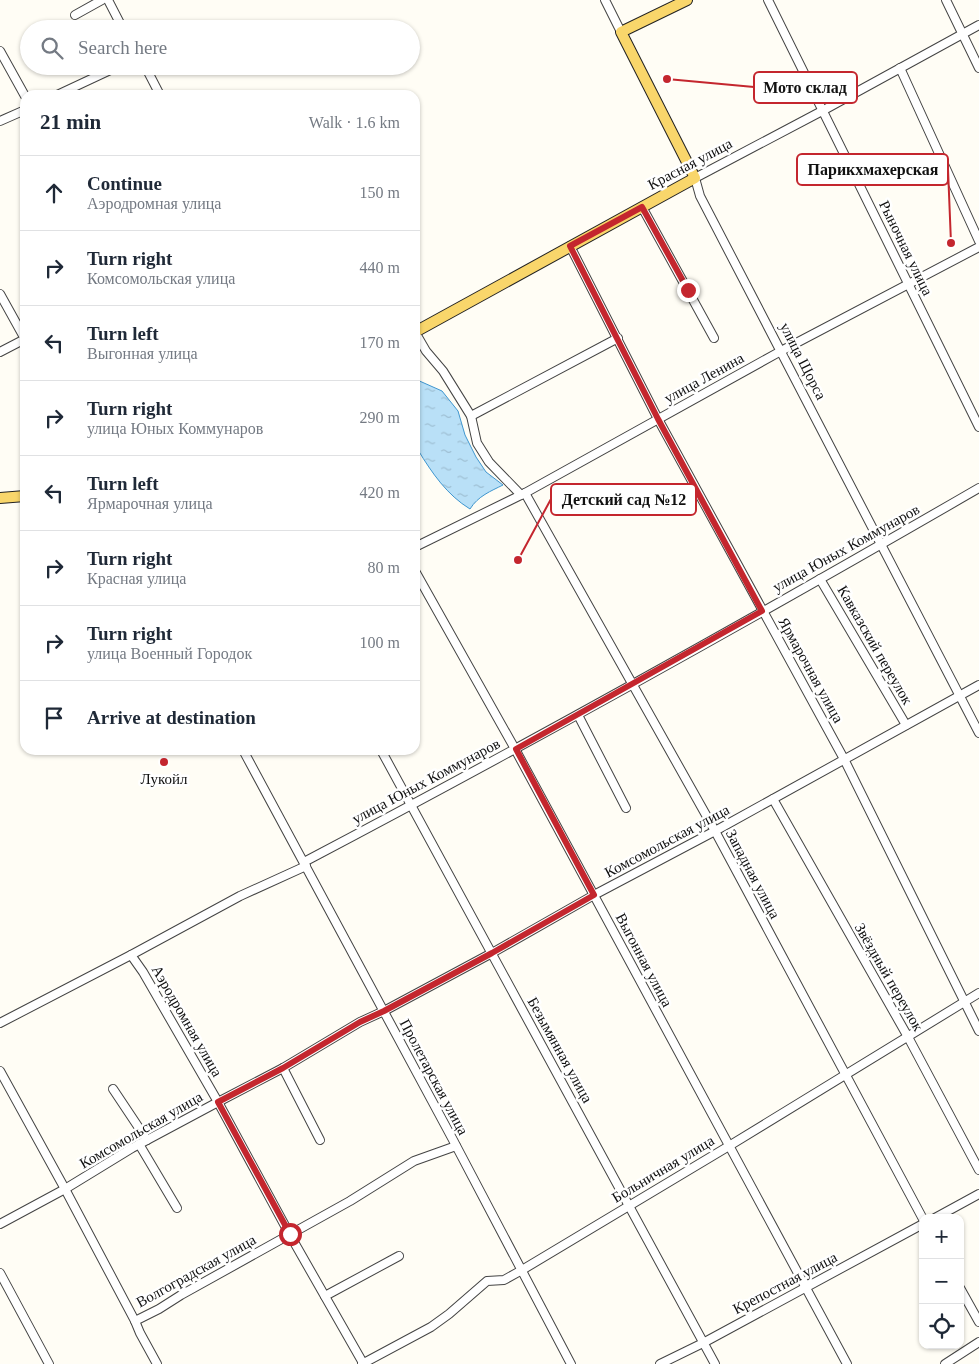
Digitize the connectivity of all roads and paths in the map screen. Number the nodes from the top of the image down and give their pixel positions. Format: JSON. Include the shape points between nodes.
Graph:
{"nodes":[{"id":1,"x":102,"y":0,"type":"edge"},
{"id":2,"x":108,"y":0,"type":"edge"},
{"id":3,"x":606,"y":0,"type":"edge"},
{"id":4,"x":686,"y":0,"type":"edge"},
{"id":5,"x":768,"y":0,"type":"edge"},
{"id":6,"x":946,"y":0,"type":"edge"},
{"id":7,"x":75,"y":14,"type":"dead end"},
{"id":8,"x":118,"y":20,"type":"edge"},
{"id":9,"x":979,"y":25,"type":"edge"},
{"id":10,"x":622,"y":32,"type":"junction"},
{"id":11,"x":963,"y":33,"type":"junction"},
{"id":12,"x":0,"y":51,"type":"edge"},
{"id":13,"x":900,"y":68,"type":"junction"},
{"id":14,"x":979,"y":68,"type":"edge"},
{"id":15,"x":100,"y":75,"type":"edge"},
{"id":16,"x":149,"y":75,"type":"edge"},
{"id":17,"x":22,"y":90,"type":"edge"},
{"id":18,"x":68,"y":90,"type":"edge"},
{"id":19,"x":157,"y":90,"type":"edge"},
{"id":20,"x":822,"y":111,"type":"junction"},
{"id":21,"x":20,"y":112,"type":"edge"},
{"id":22,"x":0,"y":121,"type":"edge"},
{"id":23,"x":694,"y":178,"type":"junction"},
{"id":24,"x":642,"y":207,"type":"junction"},
{"id":25,"x":979,"y":241,"type":"edge"},
{"id":26,"x":570,"y":246,"type":"junction"},
{"id":27,"x":979,"y":247,"type":"edge"},
{"id":28,"x":909,"y":284,"type":"junction"},
{"id":29,"x":0,"y":294,"type":"edge"},
{"id":30,"x":420,"y":329,"type":"edge"},
{"id":31,"x":20,"y":330,"type":"edge"},
{"id":32,"x":618,"y":338,"type":"junction"},
{"id":33,"x":714,"y":338,"type":"dead end"},
{"id":34,"x":420,"y":341,"type":"edge"},
{"id":35,"x":20,"y":342,"type":"edge"},
{"id":36,"x":781,"y":351,"type":"junction"},
{"id":37,"x":0,"y":352,"type":"edge"},
{"id":38,"x":471,"y":416,"type":"junction"},
{"id":39,"x":658,"y":419,"type":"junction"},
{"id":40,"x":979,"y":427,"type":"edge"},
{"id":41,"x":979,"y":488,"type":"edge"},
{"id":42,"x":523,"y":494,"type":"junction"},
{"id":43,"x":20,"y":496,"type":"edge"},
{"id":44,"x":0,"y":498,"type":"edge"},
{"id":45,"x":881,"y":544,"type":"junction"},
{"id":46,"x":420,"y":546,"type":"edge"},
{"id":47,"x":820,"y":578,"type":"junction"},
{"id":48,"x":420,"y":580,"type":"edge"},
{"id":49,"x":762,"y":611,"type":"junction"},
{"id":50,"x":632,"y":684,"type":"junction"},
{"id":51,"x":979,"y":685,"type":"edge"},
{"id":52,"x":960,"y":696,"type":"junction"},
{"id":53,"x":578,"y":715,"type":"junction"},
{"id":54,"x":906,"y":725,"type":"junction"},
{"id":55,"x":979,"y":733,"type":"edge"},
{"id":56,"x":516,"y":749,"type":"junction"},
{"id":57,"x":247,"y":755,"type":"edge"},
{"id":58,"x":384,"y":755,"type":"edge"},
{"id":59,"x":844,"y":759,"type":"junction"},
{"id":60,"x":773,"y":799,"type":"junction"},
{"id":61,"x":412,"y":805,"type":"junction"},
{"id":62,"x":626,"y":808,"type":"dead end"},
{"id":63,"x":715,"y":831,"type":"junction"},
{"id":64,"x":305,"y":864,"type":"junction"},
{"id":65,"x":594,"y":895,"type":"junction"},
{"id":66,"x":492,"y":953,"type":"junction"},
{"id":67,"x":131,"y":955,"type":"junction"},
{"id":68,"x":979,"y":993,"type":"edge"},
{"id":69,"x":964,"y":1002,"type":"junction"},
{"id":70,"x":384,"y":1011,"type":"junction"},
{"id":71,"x":0,"y":1023,"type":"edge"},
{"id":72,"x":979,"y":1031,"type":"edge"},
{"id":73,"x":908,"y":1037,"type":"junction"},
{"id":74,"x":283,"y":1068,"type":"junction"},
{"id":75,"x":0,"y":1070,"type":"edge"},
{"id":76,"x":846,"y":1074,"type":"junction"},
{"id":77,"x":113,"y":1089,"type":"dead end"},
{"id":78,"x":218,"y":1102,"type":"junction"},
{"id":79,"x":320,"y":1140,"type":"dead end"},
{"id":80,"x":143,"y":1142,"type":"junction"},
{"id":81,"x":456,"y":1146,"type":"junction"},
{"id":82,"x":729,"y":1146,"type":"junction"},
{"id":83,"x":979,"y":1170,"type":"edge"},
{"id":84,"x":65,"y":1189,"type":"junction"},
{"id":85,"x":979,"y":1194,"type":"edge"},
{"id":86,"x":629,"y":1206,"type":"junction"},
{"id":87,"x":177,"y":1208,"type":"dead end"},
{"id":88,"x":920,"y":1214,"type":"edge"},
{"id":89,"x":942,"y":1214,"type":"edge"},
{"id":90,"x":0,"y":1224,"type":"edge"},
{"id":91,"x":919,"y":1226,"type":"edge"},
{"id":92,"x":290,"y":1234,"type":"junction"},
{"id":93,"x":399,"y":1256,"type":"dead end"},
{"id":94,"x":522,"y":1270,"type":"junction"},
{"id":95,"x":0,"y":1273,"type":"edge"},
{"id":96,"x":805,"y":1287,"type":"junction"},
{"id":97,"x":964,"y":1295,"type":"edge"},
{"id":98,"x":325,"y":1296,"type":"junction"},
{"id":99,"x":135,"y":1321,"type":"junction"},
{"id":100,"x":979,"y":1322,"type":"edge"},
{"id":101,"x":979,"y":1342,"type":"edge"},
{"id":102,"x":703,"y":1343,"type":"junction"},
{"id":103,"x":49,"y":1364,"type":"edge"},
{"id":104,"x":158,"y":1364,"type":"edge"},
{"id":105,"x":362,"y":1364,"type":"edge"},
{"id":106,"x":571,"y":1364,"type":"edge"},
{"id":107,"x":660,"y":1364,"type":"edge"},
{"id":108,"x":715,"y":1364,"type":"edge"},
{"id":109,"x":846,"y":1364,"type":"edge"},
{"id":110,"x":944,"y":1364,"type":"edge"}],
"edges":[{"from":1,"to":7,"type":"street"},
{"from":2,"to":8,"type":"street"},
{"from":3,"to":10,"type":"street","name":"улица Щорса"},
{"from":4,"to":10,"type":"main road"},
{"from":5,"to":20,"type":"street","name":"Рыночная улица"},
{"from":6,"to":11,"type":"street"},
{"from":9,"to":11,"type":"street","name":"Красная улица"},
{"from":10,"to":23,"type":"main road","name":"улица Щорса"},
{"from":11,"to":13,"type":"street","name":"Красная улица"},
{"from":11,"to":14,"type":"street"},
{"from":12,"to":17,"type":"street"},
{"from":13,"to":20,"type":"street","name":"Красная улица"},
{"from":13,"to":25,"type":"street"},
{"from":15,"to":18,"type":"street"},
{"from":16,"to":19,"type":"street"},
{"from":20,"to":23,"type":"street","name":"Красная улица"},
{"from":20,"to":28,"type":"street","name":"Рыночная улица"},
{"from":21,"to":22,"type":"street"},
{"from":23,"to":24,"type":"main road","name":"Красная улица"},
{"from":23,"to":36,"type":"street","name":"улица Щорса","via":[[700,196]]},
{"from":24,"to":26,"type":"main road","name":"Красная улица"},
{"from":24,"to":33,"type":"street"},
{"from":26,"to":30,"type":"main road","name":"Красная улица"},
{"from":26,"to":32,"type":"street","name":"Ярмарочная улица"},
{"from":27,"to":28,"type":"street","name":"улица Ленина"},
{"from":28,"to":36,"type":"street","name":"улица Ленина"},
{"from":28,"to":40,"type":"street","name":"Рыночная улица"},
{"from":29,"to":31,"type":"street"},
{"from":32,"to":38,"type":"street"},
{"from":32,"to":39,"type":"street","name":"Ярмарочная улица"},
{"from":34,"to":38,"type":"street","name":"Западная улица"},
{"from":35,"to":37,"type":"street"},
{"from":36,"to":39,"type":"street","name":"улица Ленина"},
{"from":36,"to":45,"type":"street","name":"улица Щорса"},
{"from":38,"to":42,"type":"street","name":"Западная улица","via":[[478,443],[489,462]]},
{"from":39,"to":42,"type":"street","name":"улица Ленина"},
{"from":39,"to":49,"type":"street","name":"Ярмарочная улица"},
{"from":41,"to":45,"type":"street","name":"улица Юных Коммунаров"},
{"from":42,"to":46,"type":"street","name":"улица Ленина"},
{"from":42,"to":50,"type":"street","name":"Западная улица"},
{"from":43,"to":44,"type":"main road"},
{"from":45,"to":47,"type":"street","name":"улица Юных Коммунаров"},
{"from":45,"to":52,"type":"street","name":"улица Щорса"},
{"from":47,"to":49,"type":"street","name":"улица Юных Коммунаров"},
{"from":47,"to":54,"type":"street","name":"Кавказский переулок"},
{"from":48,"to":56,"type":"street","name":"Выгонная улица"},
{"from":49,"to":50,"type":"street","name":"улица Юных Коммунаров"},
{"from":49,"to":59,"type":"street","name":"Ярмарочная улица"},
{"from":50,"to":53,"type":"street","name":"улица Юных Коммунаров"},
{"from":50,"to":63,"type":"street","name":"Западная улица"},
{"from":51,"to":52,"type":"street","name":"Комсомольская улица"},
{"from":52,"to":54,"type":"street","name":"Комсомольская улица"},
{"from":52,"to":55,"type":"street","name":"улица Щорса"},
{"from":53,"to":56,"type":"street","name":"улица Юных Коммунаров"},
{"from":53,"to":62,"type":"street"},
{"from":54,"to":59,"type":"street","name":"Комсомольская улица"},
{"from":56,"to":61,"type":"street","name":"улица Юных Коммунаров"},
{"from":56,"to":65,"type":"street","name":"Выгонная улица"},
{"from":57,"to":64,"type":"street","name":"Пролетарская улица"},
{"from":58,"to":61,"type":"street","name":"Безымянная улица"},
{"from":59,"to":60,"type":"street","name":"Комсомольская улица"},
{"from":59,"to":69,"type":"street","name":"Ярмарочная улица"},
{"from":60,"to":63,"type":"street","name":"Комсомольская улица"},
{"from":60,"to":73,"type":"street","name":"Звёздный переулок"},
{"from":61,"to":64,"type":"street","name":"улица Юных Коммунаров"},
{"from":61,"to":66,"type":"street","name":"Безымянная улица"},
{"from":63,"to":65,"type":"street","name":"Комсомольская улица"},
{"from":63,"to":76,"type":"street","name":"Западная улица"},
{"from":64,"to":67,"type":"street","name":"улица Юных Коммунаров"},
{"from":64,"to":70,"type":"street","name":"Пролетарская улица"},
{"from":65,"to":66,"type":"street","name":"Комсомольская улица"},
{"from":65,"to":82,"type":"street","name":"Выгонная улица"},
{"from":66,"to":70,"type":"street","name":"Комсомольская улица"},
{"from":66,"to":86,"type":"street","name":"Безымянная улица"},
{"from":67,"to":71,"type":"street","name":"улица Юных Коммунаров"},
{"from":67,"to":78,"type":"street","name":"Аэродромная улица"},
{"from":68,"to":69,"type":"street","name":"Больничная улица"},
{"from":69,"to":72,"type":"street","name":"Ярмарочная улица"},
{"from":69,"to":73,"type":"street","name":"Больничная улица"},
{"from":70,"to":74,"type":"street","name":"Комсомольская улица"},
{"from":70,"to":81,"type":"street","name":"Пролетарская улица"},
{"from":73,"to":76,"type":"street","name":"Больничная улица"},
{"from":73,"to":83,"type":"street","name":"Звёздный переулок"},
{"from":74,"to":78,"type":"street","name":"Комсомольская улица"},
{"from":74,"to":79,"type":"street"},
{"from":75,"to":84,"type":"street"},
{"from":76,"to":82,"type":"street","name":"Больничная улица"},
{"from":76,"to":88,"type":"street","name":"Западная улица"},
{"from":77,"to":80,"type":"street"},
{"from":78,"to":80,"type":"street","name":"Комсомольская улица"},
{"from":78,"to":92,"type":"street","name":"Аэродромная улица"},
{"from":80,"to":84,"type":"street","name":"Комсомольская улица"},
{"from":80,"to":87,"type":"street"},
{"from":81,"to":92,"type":"street","name":"Волгоградская улица","via":[[414,1161]]},
{"from":81,"to":94,"type":"street","name":"Пролетарская улица"},
{"from":82,"to":86,"type":"street","name":"Больничная улица"},
{"from":82,"to":96,"type":"street","name":"Выгонная улица"},
{"from":84,"to":90,"type":"street","name":"Комсомольская улица"},
{"from":84,"to":99,"type":"street"},
{"from":85,"to":89,"type":"street"},
{"from":86,"to":94,"type":"street","name":"Больничная улица"},
{"from":86,"to":102,"type":"street","name":"Безымянная улица"},
{"from":91,"to":96,"type":"street","name":"Крепостная улица"},
{"from":92,"to":98,"type":"street","name":"Аэродромная улица"},
{"from":92,"to":99,"type":"street","name":"Волгоградская улица"},
{"from":93,"to":98,"type":"street"},
{"from":94,"to":105,"type":"street","name":"Больничная улица","via":[[504,1280],[488,1281],[431,1327]]},
{"from":94,"to":106,"type":"street","name":"Пролетарская улица"},
{"from":95,"to":103,"type":"street"},
{"from":96,"to":102,"type":"street","name":"Крепостная улица"},
{"from":96,"to":109,"type":"street","name":"Выгонная улица"},
{"from":97,"to":100,"type":"street"},
{"from":98,"to":105,"type":"street","name":"Аэродромная улица"},
{"from":99,"to":104,"type":"street"},
{"from":101,"to":110,"type":"street"},
{"from":102,"to":107,"type":"street","name":"Крепостная улица"},
{"from":102,"to":108,"type":"street","name":"Безымянная улица"}]}
